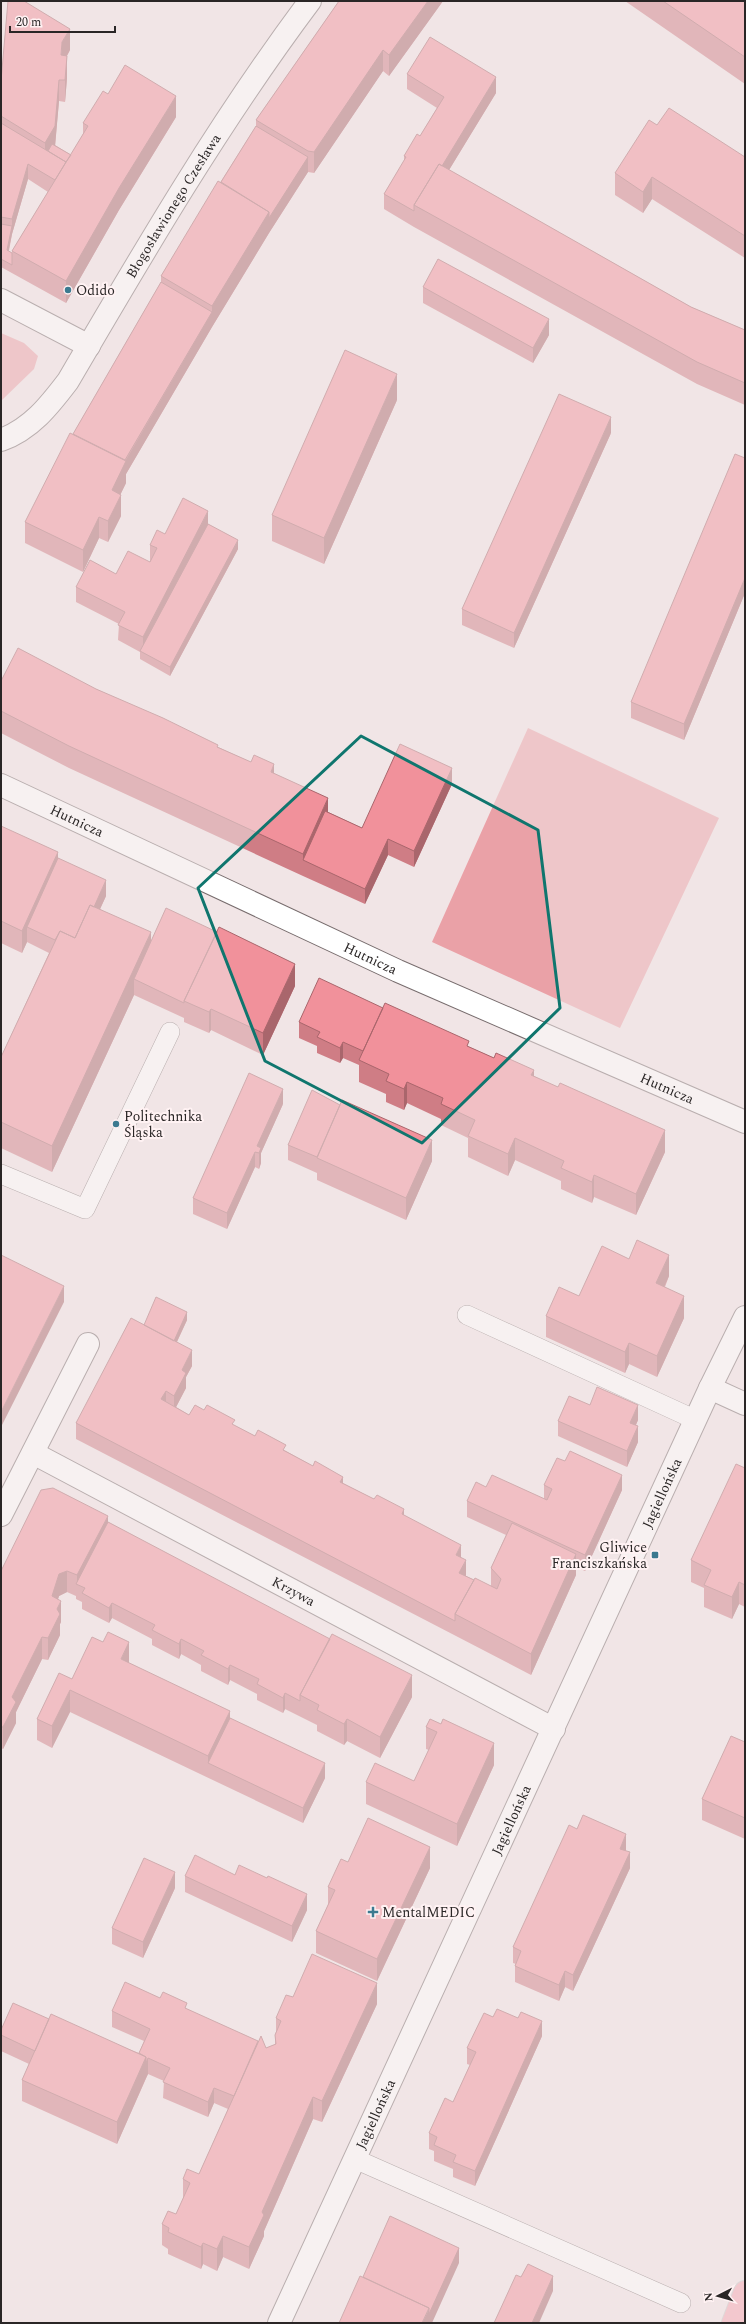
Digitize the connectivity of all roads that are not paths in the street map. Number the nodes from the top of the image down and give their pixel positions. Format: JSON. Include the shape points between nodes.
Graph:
{"nodes":[{"id":1,"x":310,"y":1,"type":"edge"},
{"id":2,"x":1,"y":300,"type":"edge"},
{"id":3,"x":88,"y":346,"type":"junction"},
{"id":4,"x":1,"y":440,"type":"edge"},
{"id":5,"x":1,"y":785,"type":"edge"},
{"id":6,"x":170,"y":1032,"type":"dead end"},
{"id":7,"x":745,"y":1122,"type":"edge"},
{"id":8,"x":1,"y":1174,"type":"edge"},
{"id":9,"x":467,"y":1316,"type":"dead end"},
{"id":10,"x":745,"y":1317,"type":"edge"},
{"id":11,"x":88,"y":1344,"type":"dead end"},
{"id":12,"x":710,"y":1388,"type":"junction"},
{"id":13,"x":745,"y":1404,"type":"edge"},
{"id":14,"x":696,"y":1420,"type":"junction"},
{"id":15,"x":32,"y":1453,"type":"junction"},
{"id":16,"x":1,"y":1514,"type":"edge"},
{"id":17,"x":554,"y":1729,"type":"junction"},
{"id":18,"x":355,"y":2159,"type":"junction"},
{"id":19,"x":745,"y":2292,"type":"edge"},
{"id":20,"x":680,"y":2303,"type":"dead end"},
{"id":21,"x":279,"y":2323,"type":"edge"},
{"id":22,"x":732,"y":2323,"type":"edge"}],
"edges":[{"from":1,"to":3,"type":"street","name":"Błogosławionego Czesława","via":[[269,56],[176,198]]},
{"from":2,"to":3,"type":"street"},
{"from":3,"to":4,"type":"street","name":"Błogosławionego Czesława","via":[[68,381],[49,406],[30,425]]},
{"from":5,"to":7,"type":"street","name":"Hutnicza","via":[[398,971]]},
{"from":6,"to":8,"type":"lane","via":[[85,1209]]},
{"from":9,"to":14,"type":"lane"},
{"from":10,"to":12,"type":"street","name":"Jagiellońska"},
{"from":11,"to":15,"type":"street"},
{"from":12,"to":13,"type":"street"},
{"from":12,"to":14,"type":"street","name":"Jagiellońska"},
{"from":14,"to":17,"type":"street","name":"Jagiellońska"},
{"from":15,"to":16,"type":"street"},
{"from":15,"to":17,"type":"street","name":"Krzywa"},
{"from":17,"to":18,"type":"street","name":"Jagiellońska"},
{"from":18,"to":20,"type":"lane"},
{"from":18,"to":21,"type":"street","name":"Jagiellońska"},
{"from":19,"to":22,"type":"main road"}]}
